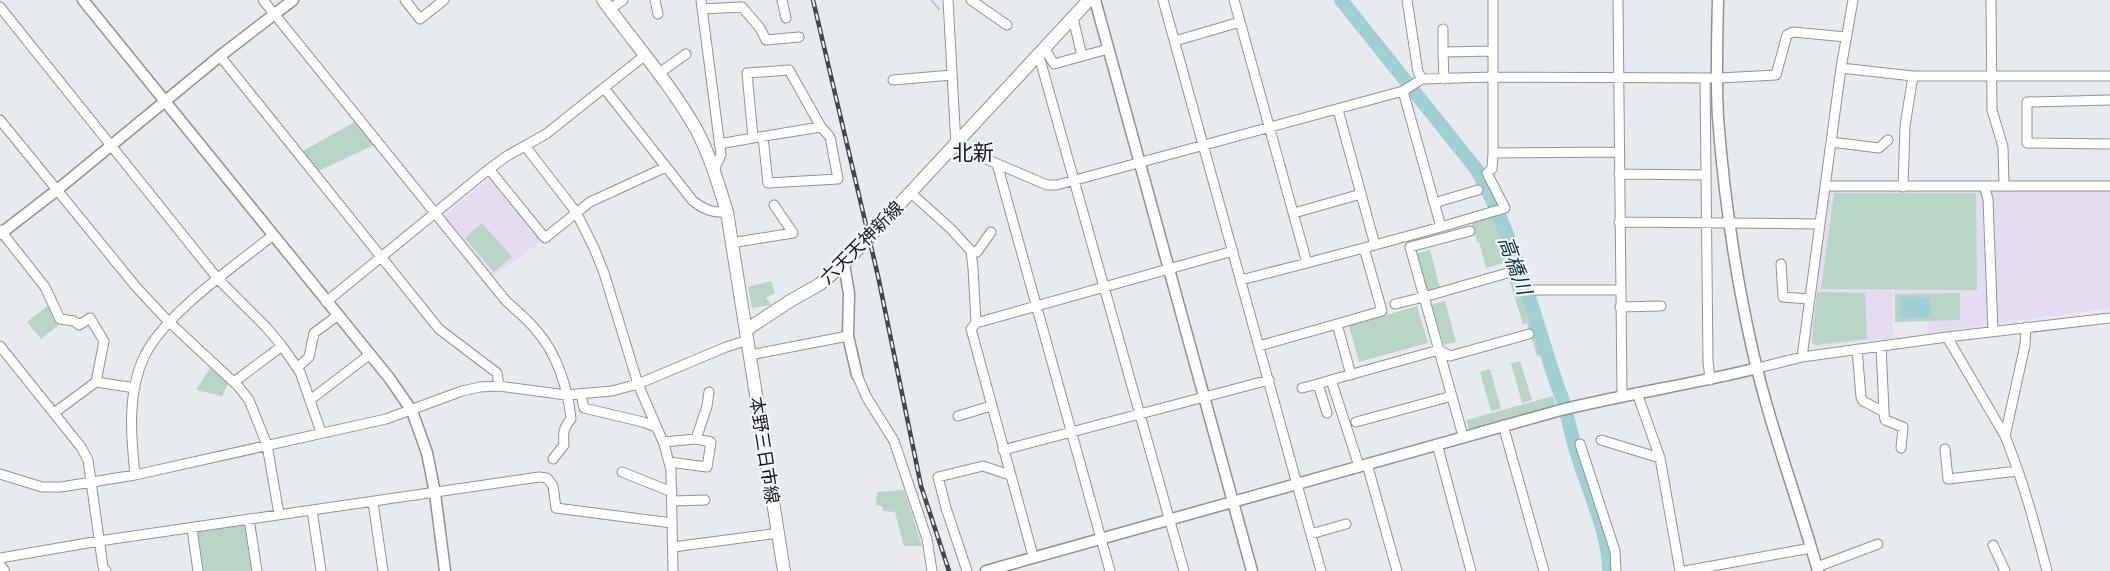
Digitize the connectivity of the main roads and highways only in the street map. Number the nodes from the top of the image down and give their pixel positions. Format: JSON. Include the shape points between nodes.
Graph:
{"nodes":[{"id":1,"x":1089,"y":0,"type":"edge"},
{"id":2,"x":607,"y":4,"type":"edge"},
{"id":3,"x":747,"y":335,"type":"junction"},
{"id":4,"x":0,"y":567,"type":"edge"},
{"id":5,"x":3,"y":571,"type":"edge"},
{"id":6,"x":784,"y":571,"type":"edge"}],
"edges":[{"from":1,"to":3,"type":"main road","name":"六天天神新線","via":[[844,264]]},
{"from":2,"to":3,"type":"main road","via":[[696,129],[714,170],[727,212]]},
{"from":3,"to":6,"type":"main road","name":"本野三日市線"},
{"from":4,"to":5,"type":"main road"}]}
